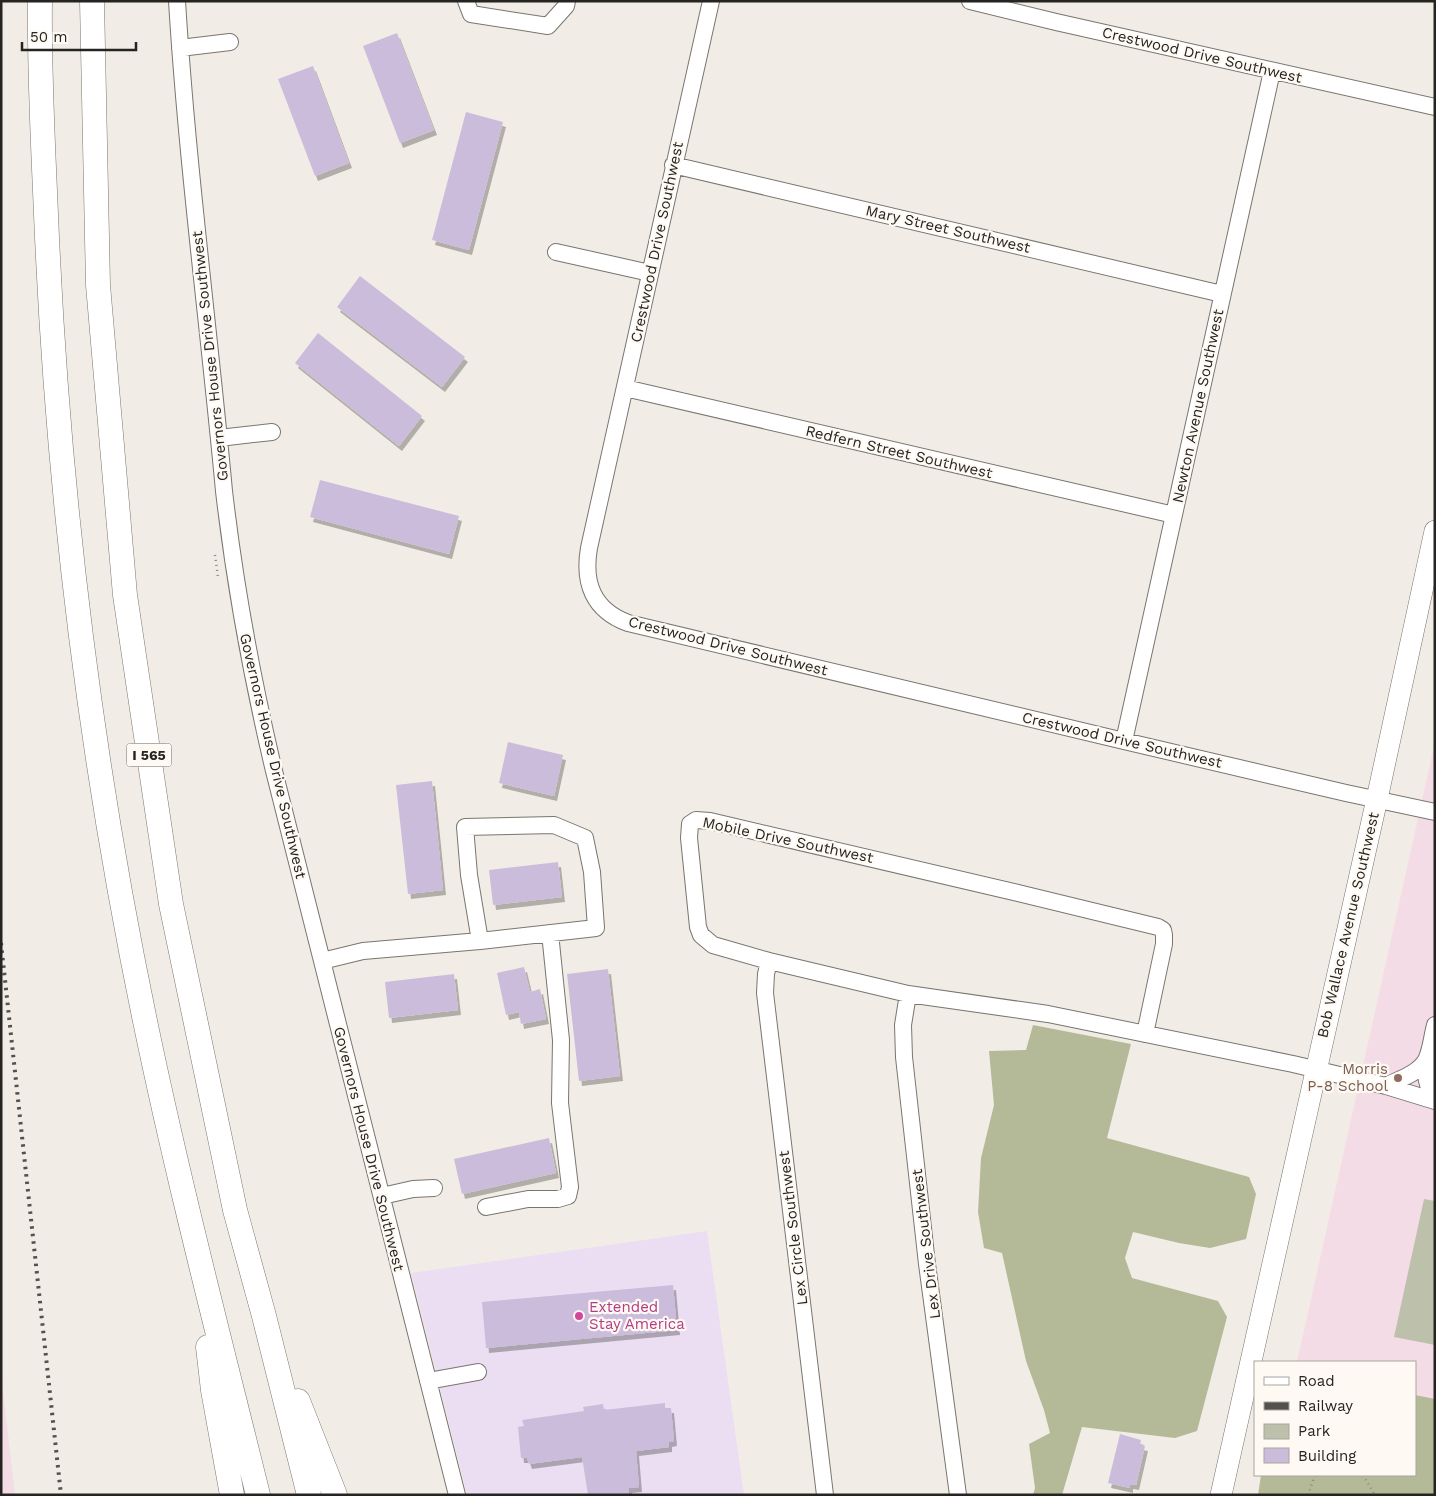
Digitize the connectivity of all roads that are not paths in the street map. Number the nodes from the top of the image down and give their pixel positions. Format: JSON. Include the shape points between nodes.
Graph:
{"nodes":[{"id":1,"x":40,"y":1,"type":"edge"},
{"id":2,"x":92,"y":1,"type":"edge"},
{"id":3,"x":100,"y":1,"type":"edge"},
{"id":4,"x":177,"y":1,"type":"edge"},
{"id":5,"x":466,"y":1,"type":"edge"},
{"id":6,"x":567,"y":1,"type":"edge"},
{"id":7,"x":711,"y":1,"type":"edge"},
{"id":8,"x":970,"y":1,"type":"edge"},
{"id":9,"x":230,"y":42,"type":"dead end"},
{"id":10,"x":93,"y":43,"type":"junction"},
{"id":11,"x":180,"y":48,"type":"junction"},
{"id":12,"x":1272,"y":71,"type":"junction"},
{"id":13,"x":1435,"y":107,"type":"edge"},
{"id":14,"x":673,"y":165,"type":"junction"},
{"id":15,"x":556,"y":252,"type":"dead end"},
{"id":16,"x":650,"y":273,"type":"junction"},
{"id":17,"x":1222,"y":294,"type":"junction"},
{"id":18,"x":625,"y":388,"type":"junction"},
{"id":19,"x":272,"y":432,"type":"dead end"},
{"id":20,"x":219,"y":438,"type":"junction"},
{"id":21,"x":1174,"y":515,"type":"junction"},
{"id":22,"x":1435,"y":532,"type":"edge"},
{"id":23,"x":1124,"y":741,"type":"junction"},
{"id":24,"x":1377,"y":799,"type":"junction"},
{"id":25,"x":1435,"y":812,"type":"edge"},
{"id":26,"x":550,"y":933,"type":"junction"},
{"id":27,"x":480,"y":941,"type":"junction"},
{"id":28,"x":322,"y":960,"type":"junction"},
{"id":29,"x":769,"y":961,"type":"junction"},
{"id":30,"x":908,"y":994,"type":"junction"},
{"id":31,"x":1435,"y":1025,"type":"edge"},
{"id":32,"x":1145,"y":1034,"type":"junction"},
{"id":33,"x":1426,"y":1060,"type":"junction"},
{"id":34,"x":1315,"y":1070,"type":"junction"},
{"id":35,"x":1386,"y":1086,"type":"junction"},
{"id":36,"x":1435,"y":1096,"type":"edge"},
{"id":37,"x":1435,"y":1101,"type":"edge"},
{"id":38,"x":434,"y":1188,"type":"dead end"},
{"id":39,"x":382,"y":1196,"type":"junction"},
{"id":40,"x":486,"y":1207,"type":"dead end"},
{"id":41,"x":196,"y":1249,"type":"junction"},
{"id":42,"x":264,"y":1316,"type":"junction"},
{"id":43,"x":478,"y":1372,"type":"dead end"},
{"id":44,"x":428,"y":1381,"type":"junction"},
{"id":45,"x":232,"y":1495,"type":"edge"},
{"id":46,"x":258,"y":1495,"type":"edge"},
{"id":47,"x":309,"y":1495,"type":"edge"},
{"id":48,"x":335,"y":1495,"type":"edge"},
{"id":49,"x":457,"y":1495,"type":"edge"},
{"id":50,"x":825,"y":1495,"type":"edge"},
{"id":51,"x":958,"y":1495,"type":"edge"},
{"id":52,"x":1221,"y":1495,"type":"edge"}],
"edges":[{"from":1,"to":41,"type":"highway","via":[[42,139],[52,337],[84,663],[123,909]]},
{"from":2,"to":10,"type":"highway","number":"I 565"},
{"from":3,"to":10,"type":"highway"},
{"from":4,"to":11,"type":"street","name":"Governors House Drive Southwest"},
{"from":5,"to":6,"type":"street","via":[[471,14],[548,26]]},
{"from":7,"to":14,"type":"street","name":"Crestwood Drive Southwest"},
{"from":8,"to":12,"type":"street","name":"Crestwood Drive Southwest"},
{"from":9,"to":11,"type":"street"},
{"from":10,"to":42,"type":"highway","number":"I 565","via":[[98,285],[125,596],[171,904],[235,1210]]},
{"from":11,"to":20,"type":"street","name":"Governors House Drive Southwest"},
{"from":12,"to":13,"type":"street","name":"Crestwood Drive Southwest"},
{"from":12,"to":17,"type":"street","name":"Newton Avenue Southwest"},
{"from":14,"to":16,"type":"street","name":"Crestwood Drive Southwest"},
{"from":14,"to":17,"type":"street","name":"Mary Street Southwest"},
{"from":15,"to":16,"type":"street"},
{"from":16,"to":18,"type":"street","name":"Crestwood Drive Southwest"},
{"from":17,"to":21,"type":"street","name":"Newton Avenue Southwest"},
{"from":18,"to":21,"type":"street","name":"Redfern Street Southwest"},
{"from":18,"to":23,"type":"street","name":"Crestwood Drive Southwest","via":[[587,558],[591,591],[610,614],[628,623]]},
{"from":19,"to":20,"type":"street"},
{"from":20,"to":28,"type":"street","name":"Governors House Drive Southwest","via":[[230,543],[254,683]]},
{"from":21,"to":23,"type":"street","name":"Newton Avenue Southwest"},
{"from":22,"to":24,"type":"main road","name":"Bob Wallace Avenue Southwest"},
{"from":23,"to":24,"type":"street","name":"Crestwood Drive Southwest"},
{"from":24,"to":25,"type":"street","name":"Crestwood Drive Southwest"},
{"from":24,"to":34,"type":"main road","name":"Bob Wallace Avenue Southwest"},
{"from":26,"to":27,"type":"street"},
{"from":26,"to":27,"type":"street","via":[[596,928],[592,872],[585,838],[554,825],[465,826]]},
{"from":26,"to":40,"type":"street","via":[[561,1040],[560,1103],[570,1187],[568,1196]]},
{"from":27,"to":28,"type":"street","via":[[363,951]]},
{"from":28,"to":39,"type":"street","name":"Governors House Drive Southwest"},
{"from":29,"to":30,"type":"street","name":"Mobile Drive Southwest"},
{"from":29,"to":32,"type":"street","name":"Mobile Drive Southwest","via":[[713,945],[701,935],[689,838],[689,827],[693,821],[710,821],[825,847],[1158,927],[1164,935],[1164,944]]},
{"from":29,"to":50,"type":"street","name":"Lex Circle Southwest","via":[[765,993]]},
{"from":30,"to":32,"type":"street","name":"Mobile Drive Southwest","via":[[1016,1008]]},
{"from":30,"to":51,"type":"street","name":"Lex Drive Southwest","via":[[903,1025],[904,1057],[927,1264]]},
{"from":31,"to":33,"type":"street"},
{"from":32,"to":34,"type":"street","name":"Mobile Drive Southwest"},
{"from":33,"to":35,"type":"street","via":[[1410,1074]]},
{"from":33,"to":36,"type":"street","via":[[1427,1082]]},
{"from":34,"to":35,"type":"street","name":"Mobile Drive Southwest"},
{"from":34,"to":52,"type":"main road","name":"Bob Wallace Avenue Southwest"},
{"from":35,"to":37,"type":"street","name":"Mobile Drive Southwest"},
{"from":38,"to":39,"type":"street"},
{"from":39,"to":44,"type":"street","name":"Governors House Drive Southwest"},
{"from":41,"to":45,"type":"highway","via":[[213,1390]]},
{"from":41,"to":46,"type":"highway"},
{"from":42,"to":47,"type":"highway","number":"I 565"},
{"from":42,"to":48,"type":"highway"},
{"from":43,"to":44,"type":"street"},
{"from":44,"to":49,"type":"street","name":"Governors House Drive Southwest"}]}
